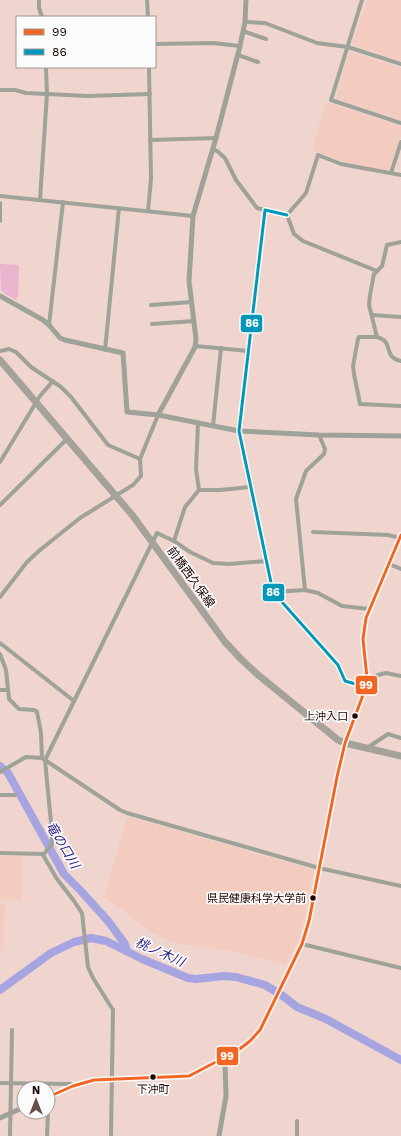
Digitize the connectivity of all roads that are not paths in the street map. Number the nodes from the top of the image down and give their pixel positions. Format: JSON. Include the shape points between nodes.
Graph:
{"nodes":[{"id":1,"x":39,"y":0,"type":"edge"},
{"id":2,"x":147,"y":0,"type":"edge"},
{"id":3,"x":246,"y":0,"type":"edge"},
{"id":4,"x":362,"y":0,"type":"edge"},
{"id":5,"x":42,"y":16,"type":"edge"},
{"id":6,"x":148,"y":16,"type":"edge"},
{"id":7,"x":245,"y":22,"type":"junction"},
{"id":8,"x":243,"y":31,"type":"junction"},
{"id":9,"x":266,"y":39,"type":"dead end"},
{"id":10,"x":156,"y":44,"type":"edge"},
{"id":11,"x":240,"y":46,"type":"junction"},
{"id":12,"x":348,"y":47,"type":"junction"},
{"id":13,"x":238,"y":55,"type":"junction"},
{"id":14,"x":258,"y":62,"type":"dead end"},
{"id":15,"x":401,"y":64,"type":"edge"},
{"id":16,"x":46,"y":68,"type":"edge"},
{"id":17,"x":149,"y":68,"type":"edge"},
{"id":18,"x":0,"y":90,"type":"edge"},
{"id":19,"x":47,"y":94,"type":"junction"},
{"id":20,"x":150,"y":94,"type":"junction"},
{"id":21,"x":401,"y":123,"type":"edge"},
{"id":22,"x":216,"y":138,"type":"junction"},
{"id":23,"x":150,"y":140,"type":"junction"},
{"id":24,"x":401,"y":142,"type":"edge"},
{"id":25,"x":213,"y":149,"type":"junction"},
{"id":26,"x":390,"y":173,"type":"junction"},
{"id":27,"x":401,"y":175,"type":"edge"},
{"id":28,"x":0,"y":196,"type":"edge"},
{"id":29,"x":40,"y":199,"type":"junction"},
{"id":30,"x":63,"y":202,"type":"junction"},
{"id":31,"x":0,"y":203,"type":"edge"},
{"id":32,"x":119,"y":208,"type":"junction"},
{"id":33,"x":265,"y":210,"type":"junction"},
{"id":34,"x":148,"y":211,"type":"junction"},
{"id":35,"x":0,"y":213,"type":"edge"},
{"id":36,"x":287,"y":215,"type":"junction"},
{"id":37,"x":193,"y":216,"type":"junction"},
{"id":38,"x":0,"y":221,"type":"edge"},
{"id":39,"x":401,"y":242,"type":"edge"},
{"id":40,"x":377,"y":271,"type":"junction"},
{"id":41,"x":0,"y":296,"type":"edge"},
{"id":42,"x":192,"y":302,"type":"junction"},
{"id":43,"x":151,"y":305,"type":"dead end"},
{"id":44,"x":372,"y":315,"type":"junction"},
{"id":45,"x":401,"y":317,"type":"edge"},
{"id":46,"x":194,"y":321,"type":"junction"},
{"id":47,"x":152,"y":324,"type":"dead end"},
{"id":48,"x":49,"y":325,"type":"junction"},
{"id":49,"x":377,"y":337,"type":"junction"},
{"id":50,"x":196,"y":346,"type":"junction"},
{"id":51,"x":221,"y":348,"type":"junction"},
{"id":52,"x":105,"y":350,"type":"junction"},
{"id":53,"x":0,"y":351,"type":"edge"},
{"id":54,"x":248,"y":351,"type":"junction"},
{"id":55,"x":0,"y":360,"type":"edge"},
{"id":56,"x":401,"y":361,"type":"edge"},
{"id":57,"x":53,"y":381,"type":"junction"},
{"id":58,"x":36,"y":402,"type":"junction"},
{"id":59,"x":401,"y":406,"type":"edge"},
{"id":60,"x":158,"y":415,"type":"junction"},
{"id":61,"x":198,"y":423,"type":"junction"},
{"id":62,"x":213,"y":426,"type":"junction"},
{"id":63,"x":239,"y":431,"type":"junction"},
{"id":64,"x":319,"y":435,"type":"junction"},
{"id":65,"x":401,"y":436,"type":"edge"},
{"id":66,"x":67,"y":439,"type":"junction"},
{"id":67,"x":140,"y":458,"type":"junction"},
{"id":68,"x":0,"y":462,"type":"edge"},
{"id":69,"x":250,"y":487,"type":"junction"},
{"id":70,"x":199,"y":490,"type":"junction"},
{"id":71,"x":115,"y":496,"type":"junction"},
{"id":72,"x":0,"y":505,"type":"edge"},
{"id":73,"x":313,"y":532,"type":"dead end"},
{"id":74,"x":400,"y":536,"type":"edge"},
{"id":75,"x":174,"y":541,"type":"junction"},
{"id":76,"x":152,"y":542,"type":"junction"},
{"id":77,"x":267,"y":561,"type":"junction"},
{"id":78,"x":389,"y":564,"type":"junction"},
{"id":79,"x":401,"y":569,"type":"edge"},
{"id":80,"x":305,"y":590,"type":"junction"},
{"id":81,"x":273,"y":592,"type":"junction"},
{"id":82,"x":0,"y":598,"type":"edge"},
{"id":83,"x":369,"y":609,"type":"junction"},
{"id":84,"x":0,"y":643,"type":"edge"},
{"id":85,"x":0,"y":654,"type":"edge"},
{"id":86,"x":401,"y":676,"type":"edge"},
{"id":87,"x":367,"y":678,"type":"junction"},
{"id":88,"x":366,"y":687,"type":"junction"},
{"id":89,"x":0,"y":690,"type":"edge"},
{"id":90,"x":7,"y":690,"type":"junction"},
{"id":91,"x":74,"y":702,"type":"junction"},
{"id":92,"x":401,"y":738,"type":"edge"},
{"id":93,"x":345,"y":743,"type":"junction"},
{"id":94,"x":366,"y":748,"type":"junction"},
{"id":95,"x":401,"y":756,"type":"edge"},
{"id":96,"x":43,"y":759,"type":"junction"},
{"id":97,"x":1,"y":772,"type":"edge"},
{"id":98,"x":0,"y":795,"type":"edge"},
{"id":99,"x":15,"y":795,"type":"dead end"},
{"id":100,"x":0,"y":853,"type":"edge"},
{"id":101,"x":44,"y":854,"type":"junction"},
{"id":102,"x":319,"y":868,"type":"junction"},
{"id":103,"x":401,"y":886,"type":"edge"},
{"id":104,"x":302,"y":944,"type":"junction"},
{"id":105,"x":401,"y":968,"type":"edge"},
{"id":106,"x":12,"y":1030,"type":"dead end"},
{"id":107,"x":223,"y":1059,"type":"junction"},
{"id":108,"x":112,"y":1079,"type":"junction"},
{"id":109,"x":0,"y":1083,"type":"edge"},
{"id":110,"x":11,"y":1083,"type":"junction"},
{"id":111,"x":74,"y":1086,"type":"junction"},
{"id":112,"x":56,"y":1094,"type":"edge"},
{"id":113,"x":16,"y":1110,"type":"edge"},
{"id":114,"x":10,"y":1113,"type":"junction"},
{"id":115,"x":0,"y":1118,"type":"edge"},
{"id":116,"x":48,"y":1120,"type":"edge"},
{"id":117,"x":297,"y":1120,"type":"dead end"},
{"id":118,"x":10,"y":1136,"type":"edge"},
{"id":119,"x":47,"y":1136,"type":"edge"},
{"id":120,"x":111,"y":1136,"type":"edge"},
{"id":121,"x":219,"y":1136,"type":"edge"},
{"id":122,"x":297,"y":1136,"type":"edge"}],
"edges":[{"from":1,"to":5,"type":"street"},
{"from":2,"to":6,"type":"street"},
{"from":3,"to":7,"type":"street"},
{"from":4,"to":12,"type":"street"},
{"from":7,"to":8,"type":"street"},
{"from":7,"to":12,"type":"street","via":[[265,23],[317,43]]},
{"from":8,"to":9,"type":"street"},
{"from":8,"to":11,"type":"street"},
{"from":10,"to":11,"type":"street","via":[[213,43]]},
{"from":11,"to":13,"type":"street"},
{"from":12,"to":15,"type":"street"},
{"from":12,"to":21,"type":"street","via":[[331,100]]},
{"from":13,"to":14,"type":"street"},
{"from":13,"to":22,"type":"street"},
{"from":16,"to":19,"type":"street"},
{"from":17,"to":20,"type":"street"},
{"from":18,"to":19,"type":"street"},
{"from":19,"to":20,"type":"street"},
{"from":19,"to":29,"type":"street"},
{"from":20,"to":23,"type":"street"},
{"from":22,"to":23,"type":"street"},
{"from":22,"to":25,"type":"street"},
{"from":23,"to":34,"type":"street","via":[[151,179]]},
{"from":24,"to":26,"type":"street"},
{"from":25,"to":33,"type":"street","via":[[225,158],[236,180],[257,208]]},
{"from":25,"to":37,"type":"street"},
{"from":26,"to":27,"type":"street"},
{"from":26,"to":36,"type":"street","via":[[341,164],[318,155],[306,193]]},
{"from":28,"to":29,"type":"street"},
{"from":29,"to":30,"type":"street"},
{"from":30,"to":32,"type":"street"},
{"from":30,"to":48,"type":"street"},
{"from":31,"to":35,"type":"street"},
{"from":32,"to":34,"type":"street"},
{"from":32,"to":52,"type":"street"},
{"from":33,"to":36,"type":"street"},
{"from":33,"to":54,"type":"street"},
{"from":34,"to":37,"type":"street"},
{"from":35,"to":38,"type":"street"},
{"from":36,"to":40,"type":"street","via":[[294,234],[303,241]]},
{"from":37,"to":42,"type":"street","via":[[189,281]]},
{"from":39,"to":40,"type":"street","via":[[387,245],[382,266]]},
{"from":40,"to":44,"type":"street","via":[[374,274],[370,295]]},
{"from":41,"to":48,"type":"street"},
{"from":42,"to":43,"type":"street"},
{"from":42,"to":46,"type":"street"},
{"from":44,"to":45,"type":"street"},
{"from":44,"to":49,"type":"street"},
{"from":46,"to":47,"type":"street"},
{"from":46,"to":50,"type":"street"},
{"from":48,"to":52,"type":"street","via":[[60,338]]},
{"from":49,"to":56,"type":"street","via":[[384,339],[390,355]]},
{"from":49,"to":59,"type":"street","via":[[358,339],[353,366],[360,404]]},
{"from":50,"to":51,"type":"street"},
{"from":50,"to":60,"type":"street"},
{"from":51,"to":54,"type":"street"},
{"from":51,"to":62,"type":"street"},
{"from":52,"to":60,"type":"street","via":[[123,353],[127,412]]},
{"from":53,"to":57,"type":"street","via":[[9,349],[16,352],[31,367]]},
{"from":54,"to":63,"type":"street"},
{"from":55,"to":58,"type":"main road","name":"前橋西久保線"},
{"from":57,"to":58,"type":"street"},
{"from":57,"to":67,"type":"street","via":[[73,399],[108,445]]},
{"from":58,"to":66,"type":"main road","name":"前橋西久保線"},
{"from":58,"to":68,"type":"street"},
{"from":60,"to":61,"type":"street"},
{"from":60,"to":67,"type":"street"},
{"from":61,"to":62,"type":"street"},
{"from":61,"to":70,"type":"street","via":[[196,469]]},
{"from":62,"to":63,"type":"street"},
{"from":63,"to":64,"type":"street"},
{"from":63,"to":69,"type":"street"},
{"from":64,"to":65,"type":"street"},
{"from":64,"to":80,"type":"street","via":[[325,449],[324,454],[306,471],[296,499]]},
{"from":66,"to":71,"type":"main road","name":"前橋西久保線"},
{"from":66,"to":72,"type":"street"},
{"from":67,"to":71,"type":"street","via":[[141,476],[133,485]]},
{"from":69,"to":70,"type":"street"},
{"from":69,"to":77,"type":"street"},
{"from":70,"to":75,"type":"street","via":[[185,507]]},
{"from":71,"to":76,"type":"main road","name":"前橋西久保線"},
{"from":71,"to":82,"type":"street","via":[[80,518],[40,550],[27,562]]},
{"from":73,"to":74,"type":"street"},
{"from":74,"to":78,"type":"street"},
{"from":75,"to":76,"type":"street","via":[[157,532]]},
{"from":75,"to":77,"type":"street","via":[[213,563]]},
{"from":76,"to":91,"type":"street"},
{"from":76,"to":93,"type":"main road","name":"前橋西久保線","via":[[225,642],[241,659],[326,732]]},
{"from":77,"to":81,"type":"street"},
{"from":78,"to":79,"type":"street"},
{"from":78,"to":83,"type":"street"},
{"from":80,"to":81,"type":"street"},
{"from":80,"to":83,"type":"street","via":[[318,593],[342,606]]},
{"from":81,"to":88,"type":"street","via":[[338,665],[345,681]]},
{"from":83,"to":87,"type":"street","via":[[363,639]]},
{"from":84,"to":91,"type":"street"},
{"from":85,"to":90,"type":"street","via":[[6,670]]},
{"from":86,"to":87,"type":"street","via":[[386,672]]},
{"from":87,"to":88,"type":"street"},
{"from":88,"to":93,"type":"street"},
{"from":89,"to":90,"type":"street"},
{"from":90,"to":96,"type":"street","via":[[9,699],[19,709],[37,712]]},
{"from":91,"to":96,"type":"street"},
{"from":92,"to":94,"type":"street","via":[[388,734]]},
{"from":93,"to":94,"type":"main road","name":"前橋西久保線"},
{"from":93,"to":102,"type":"street"},
{"from":94,"to":95,"type":"main road","name":"前橋西久保線"},
{"from":96,"to":97,"type":"street","via":[[26,758]]},
{"from":96,"to":101,"type":"street","via":[[52,832],[52,844]]},
{"from":96,"to":102,"type":"street","via":[[127,813]]},
{"from":98,"to":99,"type":"street"},
{"from":100,"to":101,"type":"street"},
{"from":101,"to":108,"type":"street","via":[[57,879],[79,908],[83,918],[88,967],[113,1010]]},
{"from":102,"to":103,"type":"street"},
{"from":102,"to":104,"type":"street","via":[[312,910]]},
{"from":104,"to":105,"type":"street"},
{"from":104,"to":107,"type":"street","via":[[260,1030],[241,1048]]},
{"from":106,"to":110,"type":"street"},
{"from":107,"to":108,"type":"street","via":[[186,1077]]},
{"from":107,"to":121,"type":"street","via":[[226,1091]]},
{"from":108,"to":111,"type":"street","via":[[90,1080]]},
{"from":108,"to":120,"type":"street"},
{"from":109,"to":110,"type":"street"},
{"from":110,"to":111,"type":"street"},
{"from":110,"to":114,"type":"street"},
{"from":111,"to":112,"type":"street"},
{"from":113,"to":114,"type":"street"},
{"from":114,"to":115,"type":"street"},
{"from":114,"to":118,"type":"street"},
{"from":116,"to":119,"type":"street"},
{"from":117,"to":122,"type":"street"}]}
